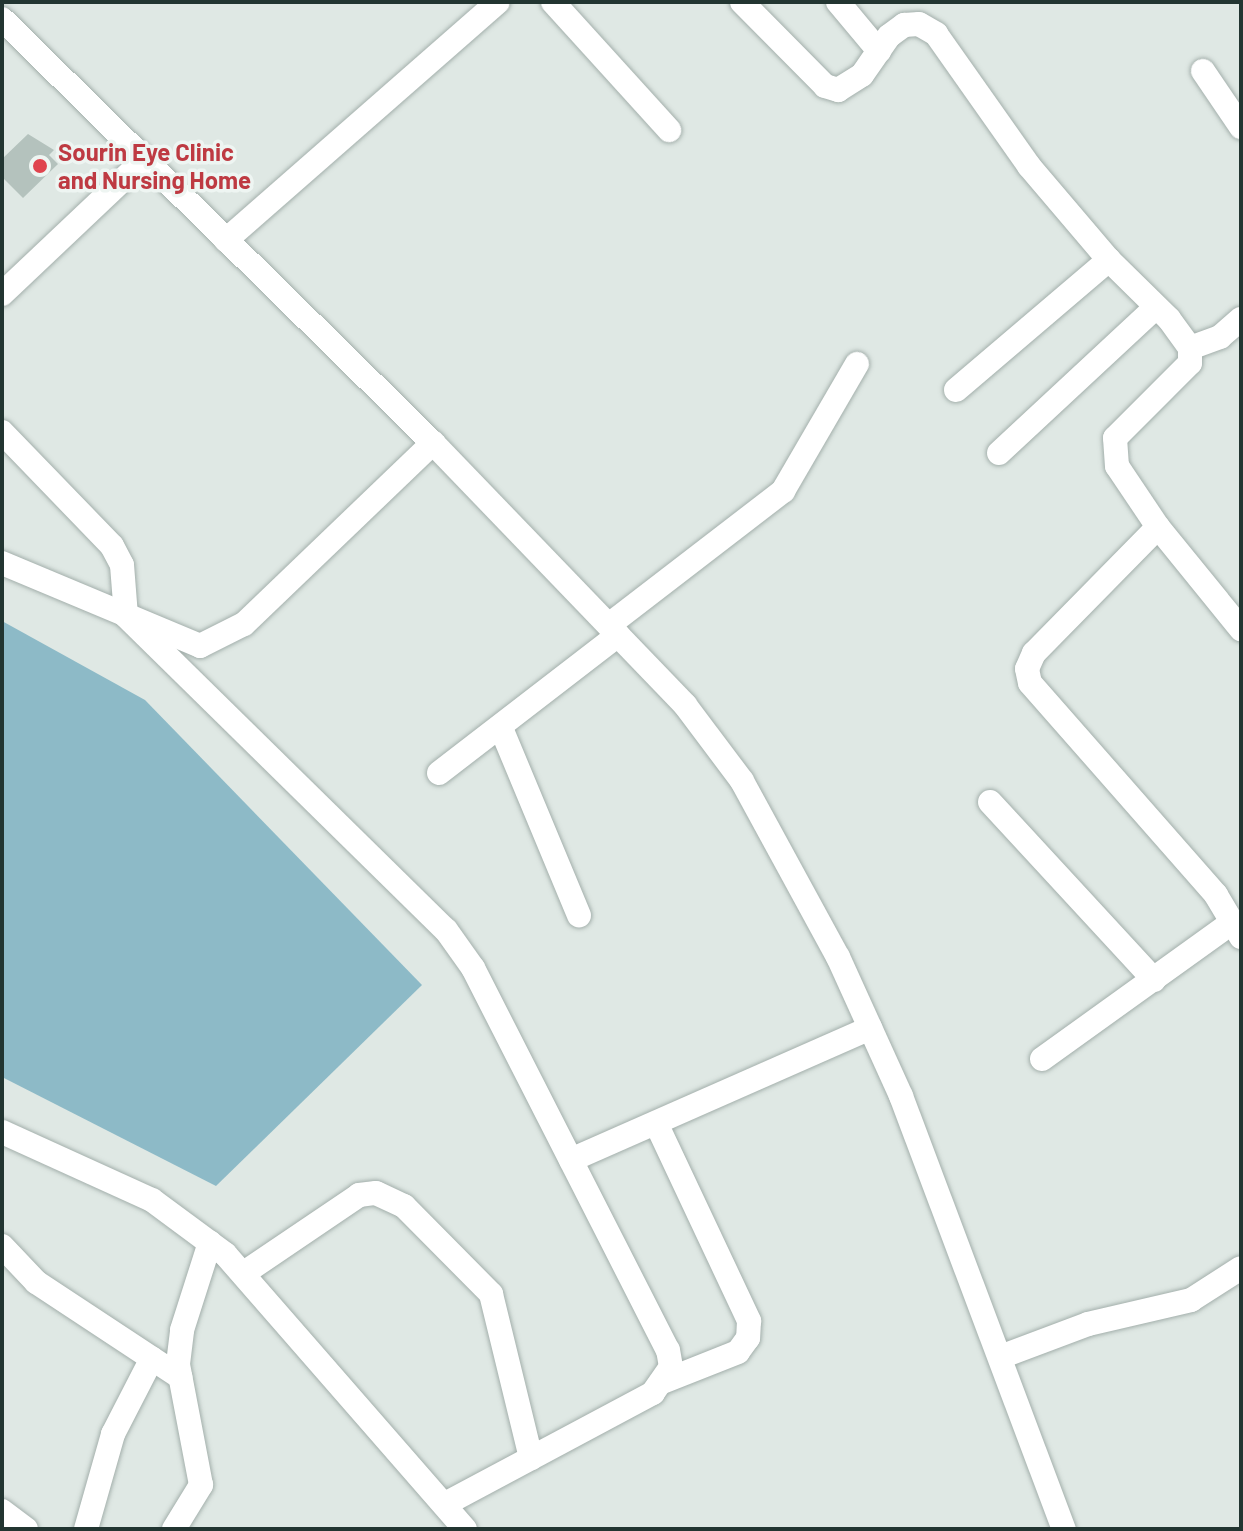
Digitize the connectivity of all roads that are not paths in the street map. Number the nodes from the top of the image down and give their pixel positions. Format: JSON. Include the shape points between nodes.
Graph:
{"nodes":[{"id":1,"x":498,"y":2,"type":"edge"},
{"id":2,"x":553,"y":2,"type":"edge"},
{"id":3,"x":742,"y":2,"type":"edge"},
{"id":4,"x":838,"y":2,"type":"edge"},
{"id":5,"x":2,"y":19,"type":"edge"},
{"id":6,"x":879,"y":51,"type":"junction"},
{"id":7,"x":1203,"y":71,"type":"dead end"},
{"id":8,"x":1241,"y":127,"type":"edge"},
{"id":9,"x":669,"y":130,"type":"dead end"},
{"id":10,"x":145,"y":159,"type":"junction"},
{"id":11,"x":226,"y":240,"type":"junction"},
{"id":12,"x":1109,"y":260,"type":"junction"},
{"id":13,"x":2,"y":294,"type":"edge"},
{"id":14,"x":1156,"y":307,"type":"junction"},
{"id":15,"x":1241,"y":319,"type":"edge"},
{"id":16,"x":1190,"y":348,"type":"junction"},
{"id":17,"x":857,"y":364,"type":"dead end"},
{"id":18,"x":956,"y":390,"type":"dead end"},
{"id":19,"x":2,"y":432,"type":"edge"},
{"id":20,"x":433,"y":443,"type":"junction"},
{"id":21,"x":999,"y":453,"type":"dead end"},
{"id":22,"x":1158,"y":527,"type":"junction"},
{"id":23,"x":2,"y":563,"type":"edge"},
{"id":24,"x":126,"y":616,"type":"junction"},
{"id":25,"x":1241,"y":629,"type":"edge"},
{"id":26,"x":614,"y":630,"type":"junction"},
{"id":27,"x":501,"y":728,"type":"junction"},
{"id":28,"x":439,"y":773,"type":"dead end"},
{"id":29,"x":990,"y":802,"type":"dead end"},
{"id":30,"x":579,"y":915,"type":"dead end"},
{"id":31,"x":1237,"y":929,"type":"edge"},
{"id":32,"x":1154,"y":980,"type":"junction"},
{"id":33,"x":870,"y":1028,"type":"junction"},
{"id":34,"x":1042,"y":1059,"type":"dead end"},
{"id":35,"x":656,"y":1123,"type":"junction"},
{"id":36,"x":2,"y":1132,"type":"edge"},
{"id":37,"x":571,"y":1160,"type":"junction"},
{"id":38,"x":210,"y":1242,"type":"junction"},
{"id":39,"x":2,"y":1246,"type":"edge"},
{"id":40,"x":1240,"y":1271,"type":"edge"},
{"id":41,"x":244,"y":1273,"type":"junction"},
{"id":42,"x":1003,"y":1356,"type":"junction"},
{"id":43,"x":152,"y":1358,"type":"junction"},
{"id":44,"x":180,"y":1377,"type":"junction"},
{"id":45,"x":665,"y":1381,"type":"junction"},
{"id":46,"x":531,"y":1458,"type":"junction"},
{"id":47,"x":445,"y":1504,"type":"junction"},
{"id":48,"x":2,"y":1511,"type":"edge"},
{"id":49,"x":26,"y":1529,"type":"edge"},
{"id":50,"x":86,"y":1529,"type":"edge"},
{"id":51,"x":174,"y":1529,"type":"edge"},
{"id":52,"x":465,"y":1529,"type":"edge"},
{"id":53,"x":1064,"y":1529,"type":"edge"}],
"edges":[{"from":1,"to":11,"type":"street"},
{"from":2,"to":9,"type":"street"},
{"from":3,"to":6,"type":"street","via":[[825,86],[838,90],[850,85]]},
{"from":4,"to":6,"type":"street"},
{"from":5,"to":10,"type":"street"},
{"from":6,"to":12,"type":"street","via":[[904,25],[919,24],[936,34],[1029,166]]},
{"from":7,"to":8,"type":"street"},
{"from":10,"to":11,"type":"street"},
{"from":10,"to":13,"type":"street"},
{"from":11,"to":20,"type":"street"},
{"from":12,"to":14,"type":"street"},
{"from":12,"to":18,"type":"street"},
{"from":14,"to":16,"type":"street"},
{"from":14,"to":21,"type":"street"},
{"from":15,"to":16,"type":"street","via":[[1220,337]]},
{"from":16,"to":22,"type":"street","via":[[1190,363],[1179,379],[1115,438],[1117,466]]},
{"from":17,"to":26,"type":"street","via":[[783,491]]},
{"from":19,"to":24,"type":"street","via":[[112,546],[122,565]]},
{"from":20,"to":24,"type":"street","via":[[316,558],[222,638],[200,646]]},
{"from":20,"to":26,"type":"street"},
{"from":22,"to":25,"type":"street"},
{"from":22,"to":31,"type":"street","via":[[1034,653],[1027,669],[1030,683],[1216,895]]},
{"from":23,"to":24,"type":"street"},
{"from":24,"to":37,"type":"street","via":[[446,930],[473,968]]},
{"from":26,"to":27,"type":"street"},
{"from":26,"to":33,"type":"street","via":[[685,705],[742,781],[788,859]]},
{"from":27,"to":28,"type":"street"},
{"from":27,"to":30,"type":"street"},
{"from":29,"to":32,"type":"street"},
{"from":31,"to":32,"type":"street"},
{"from":32,"to":34,"type":"street"},
{"from":33,"to":35,"type":"street"},
{"from":33,"to":42,"type":"street"},
{"from":35,"to":37,"type":"street"},
{"from":35,"to":45,"type":"street","via":[[749,1321],[748,1338],[738,1352]]},
{"from":36,"to":38,"type":"street","via":[[152,1200]]},
{"from":37,"to":45,"type":"street","via":[[668,1350],[671,1367]]},
{"from":38,"to":41,"type":"street"},
{"from":38,"to":44,"type":"street","via":[[182,1330]]},
{"from":39,"to":43,"type":"street","via":[[36,1282]]},
{"from":40,"to":42,"type":"street","via":[[1191,1300],[1088,1324]]},
{"from":41,"to":46,"type":"street","via":[[359,1195],[376,1193],[404,1206],[491,1294]]},
{"from":41,"to":47,"type":"street"},
{"from":42,"to":53,"type":"street"},
{"from":43,"to":44,"type":"street"},
{"from":43,"to":50,"type":"street","via":[[113,1434]]},
{"from":44,"to":51,"type":"street","via":[[201,1485]]},
{"from":45,"to":46,"type":"street","via":[[653,1393]]},
{"from":46,"to":47,"type":"street"},
{"from":47,"to":52,"type":"street"},
{"from":48,"to":49,"type":"street"}]}
